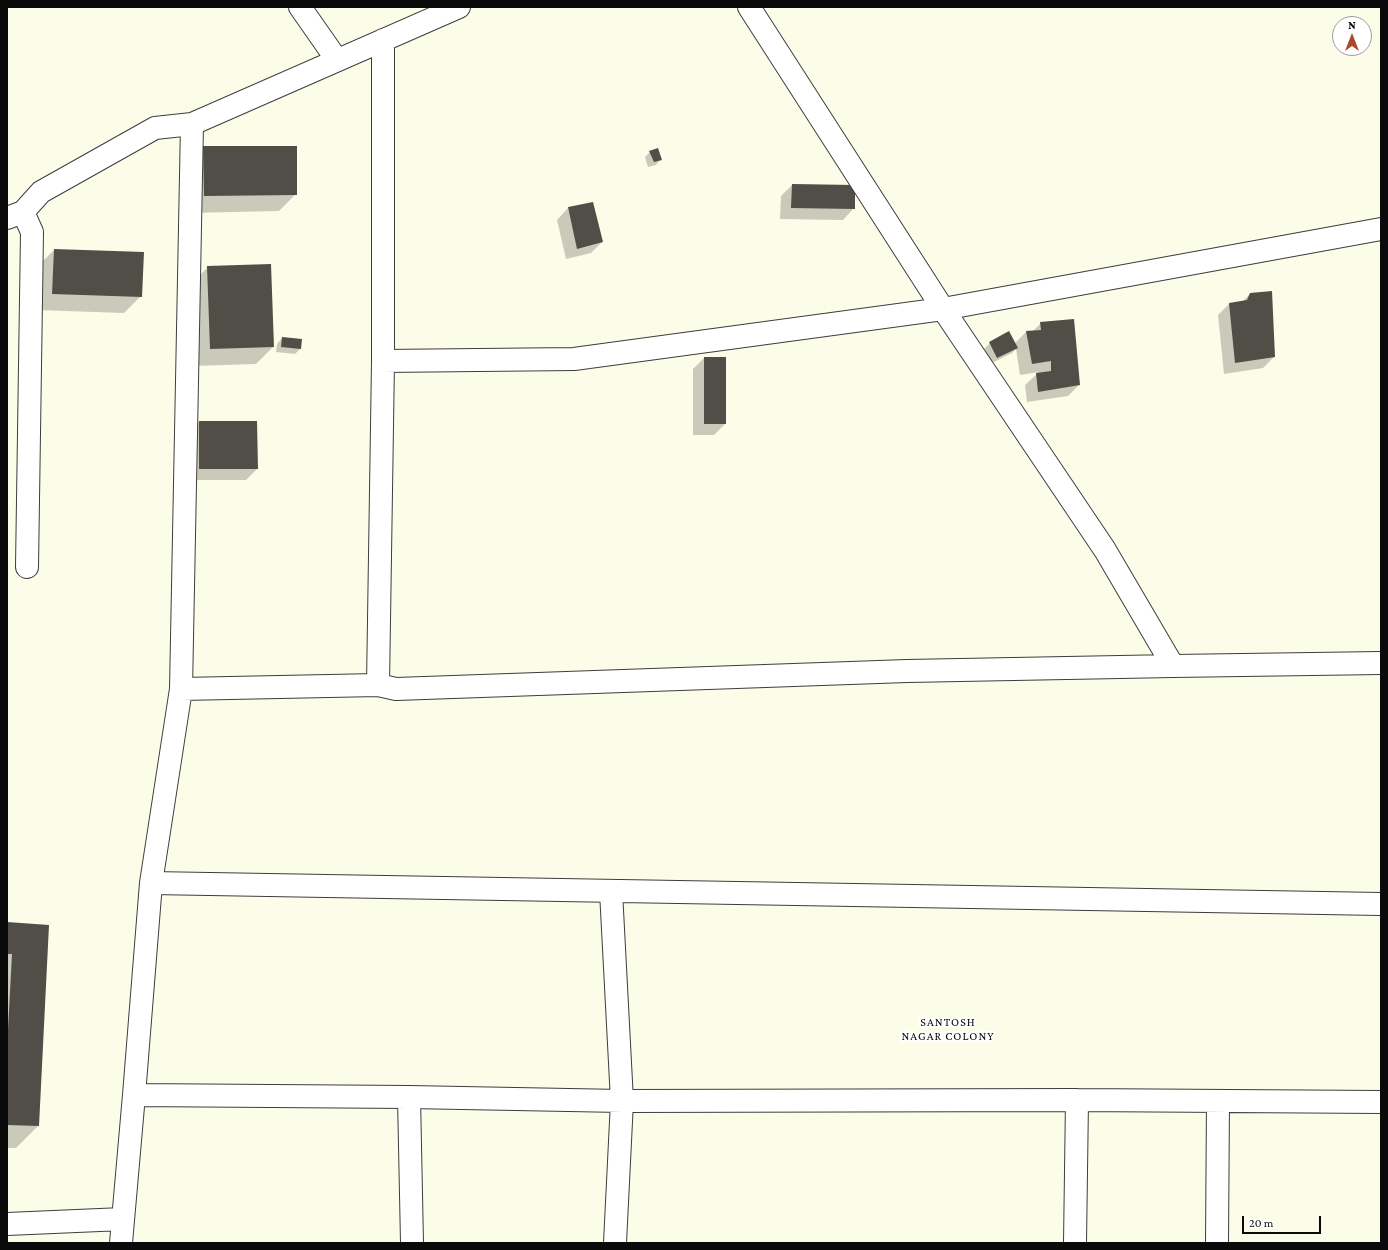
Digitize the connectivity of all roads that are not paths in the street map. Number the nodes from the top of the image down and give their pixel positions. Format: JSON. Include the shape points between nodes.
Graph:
{"nodes":[{"id":1,"x":300,"y":7,"type":"edge"},
{"id":2,"x":459,"y":7,"type":"edge"},
{"id":3,"x":750,"y":7,"type":"edge"},
{"id":4,"x":383,"y":40,"type":"junction"},
{"id":5,"x":337,"y":60,"type":"junction"},
{"id":6,"x":192,"y":124,"type":"junction"},
{"id":7,"x":15,"y":215,"type":"edge"},
{"id":8,"x":1381,"y":229,"type":"edge"},
{"id":9,"x":943,"y":309,"type":"junction"},
{"id":10,"x":383,"y":361,"type":"junction"},
{"id":11,"x":27,"y":567,"type":"dead end"},
{"id":12,"x":1381,"y":662,"type":"edge"},
{"id":13,"x":1173,"y":666,"type":"junction"},
{"id":14,"x":378,"y":685,"type":"junction"},
{"id":15,"x":181,"y":690,"type":"junction"},
{"id":16,"x":151,"y":883,"type":"junction"},
{"id":17,"x":611,"y":891,"type":"junction"},
{"id":18,"x":1381,"y":904,"type":"edge"},
{"id":19,"x":134,"y":1095,"type":"junction"},
{"id":20,"x":409,"y":1097,"type":"junction"},
{"id":21,"x":1077,"y":1100,"type":"junction"},
{"id":22,"x":622,"y":1101,"type":"junction"},
{"id":23,"x":1218,"y":1101,"type":"junction"},
{"id":24,"x":1381,"y":1102,"type":"edge"},
{"id":25,"x":123,"y":1219,"type":"junction"},
{"id":26,"x":7,"y":1224,"type":"edge"},
{"id":27,"x":121,"y":1243,"type":"edge"},
{"id":28,"x":412,"y":1243,"type":"edge"},
{"id":29,"x":615,"y":1243,"type":"edge"},
{"id":30,"x":1075,"y":1243,"type":"edge"},
{"id":31,"x":1217,"y":1243,"type":"edge"}],
"edges":[{"from":1,"to":5,"type":"street"},
{"from":2,"to":4,"type":"street"},
{"from":3,"to":9,"type":"street"},
{"from":4,"to":5,"type":"street"},
{"from":4,"to":10,"type":"street"},
{"from":5,"to":6,"type":"street"},
{"from":6,"to":7,"type":"street","via":[[155,128],[41,192]]},
{"from":6,"to":15,"type":"street"},
{"from":7,"to":11,"type":"street","via":[[32,232]]},
{"from":8,"to":9,"type":"street"},
{"from":9,"to":10,"type":"street","via":[[574,359]]},
{"from":9,"to":13,"type":"street","via":[[1105,550]]},
{"from":10,"to":14,"type":"street"},
{"from":12,"to":13,"type":"street"},
{"from":13,"to":14,"type":"street","via":[[907,672],[396,690]]},
{"from":14,"to":15,"type":"street"},
{"from":15,"to":16,"type":"street"},
{"from":16,"to":17,"type":"street"},
{"from":16,"to":19,"type":"street"},
{"from":17,"to":18,"type":"street"},
{"from":17,"to":22,"type":"street"},
{"from":19,"to":20,"type":"street"},
{"from":19,"to":25,"type":"street"},
{"from":20,"to":22,"type":"street"},
{"from":20,"to":28,"type":"street"},
{"from":21,"to":22,"type":"street"},
{"from":21,"to":23,"type":"street"},
{"from":21,"to":30,"type":"street"},
{"from":22,"to":29,"type":"street"},
{"from":23,"to":24,"type":"street"},
{"from":23,"to":31,"type":"street"},
{"from":25,"to":26,"type":"street"},
{"from":25,"to":27,"type":"street"}]}
